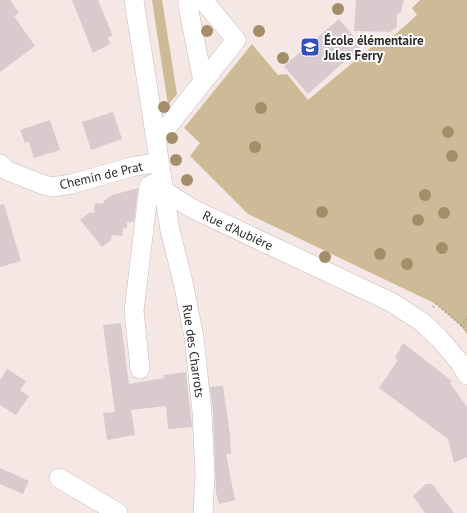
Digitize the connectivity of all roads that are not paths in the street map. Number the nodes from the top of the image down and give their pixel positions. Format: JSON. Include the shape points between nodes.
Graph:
{"nodes":[{"id":1,"x":134,"y":0,"type":"edge"},
{"id":2,"x":188,"y":0,"type":"edge"},
{"id":3,"x":203,"y":0,"type":"edge"},
{"id":4,"x":203,"y":82,"type":"junction"},
{"id":5,"x":156,"y":141,"type":"junction"},
{"id":6,"x":0,"y":164,"type":"edge"},
{"id":7,"x":162,"y":178,"type":"junction"},
{"id":8,"x":140,"y":369,"type":"dead end"},
{"id":9,"x":467,"y":376,"type":"edge"},
{"id":10,"x":205,"y":474,"type":"junction"},
{"id":11,"x":59,"y":478,"type":"dead end"},
{"id":12,"x":118,"y":513,"type":"edge"},
{"id":13,"x":203,"y":513,"type":"edge"},
{"id":14,"x":215,"y":513,"type":"edge"}],
"edges":[{"from":1,"to":5,"type":"street"},
{"from":2,"to":4,"type":"street"},
{"from":3,"to":4,"type":"street","via":[[236,40]]},
{"from":4,"to":5,"type":"street"},
{"from":5,"to":7,"type":"street"},
{"from":6,"to":7,"type":"street","name":"Chemin de Prat","via":[[6,170],[52,187],[72,184],[131,167]]},
{"from":7,"to":8,"type":"street","via":[[149,186],[139,261],[134,311]]},
{"from":7,"to":9,"type":"street","name":"Rue d'Aubière","via":[[193,208],[391,302],[422,322],[460,363]]},
{"from":7,"to":10,"type":"street","name":"Rue des Charrots","via":[[170,230],[194,337]]},
{"from":10,"to":13,"type":"street","name":"Rue des Charrots"},
{"from":10,"to":14,"type":"street"},
{"from":11,"to":12,"type":"street"}]}
